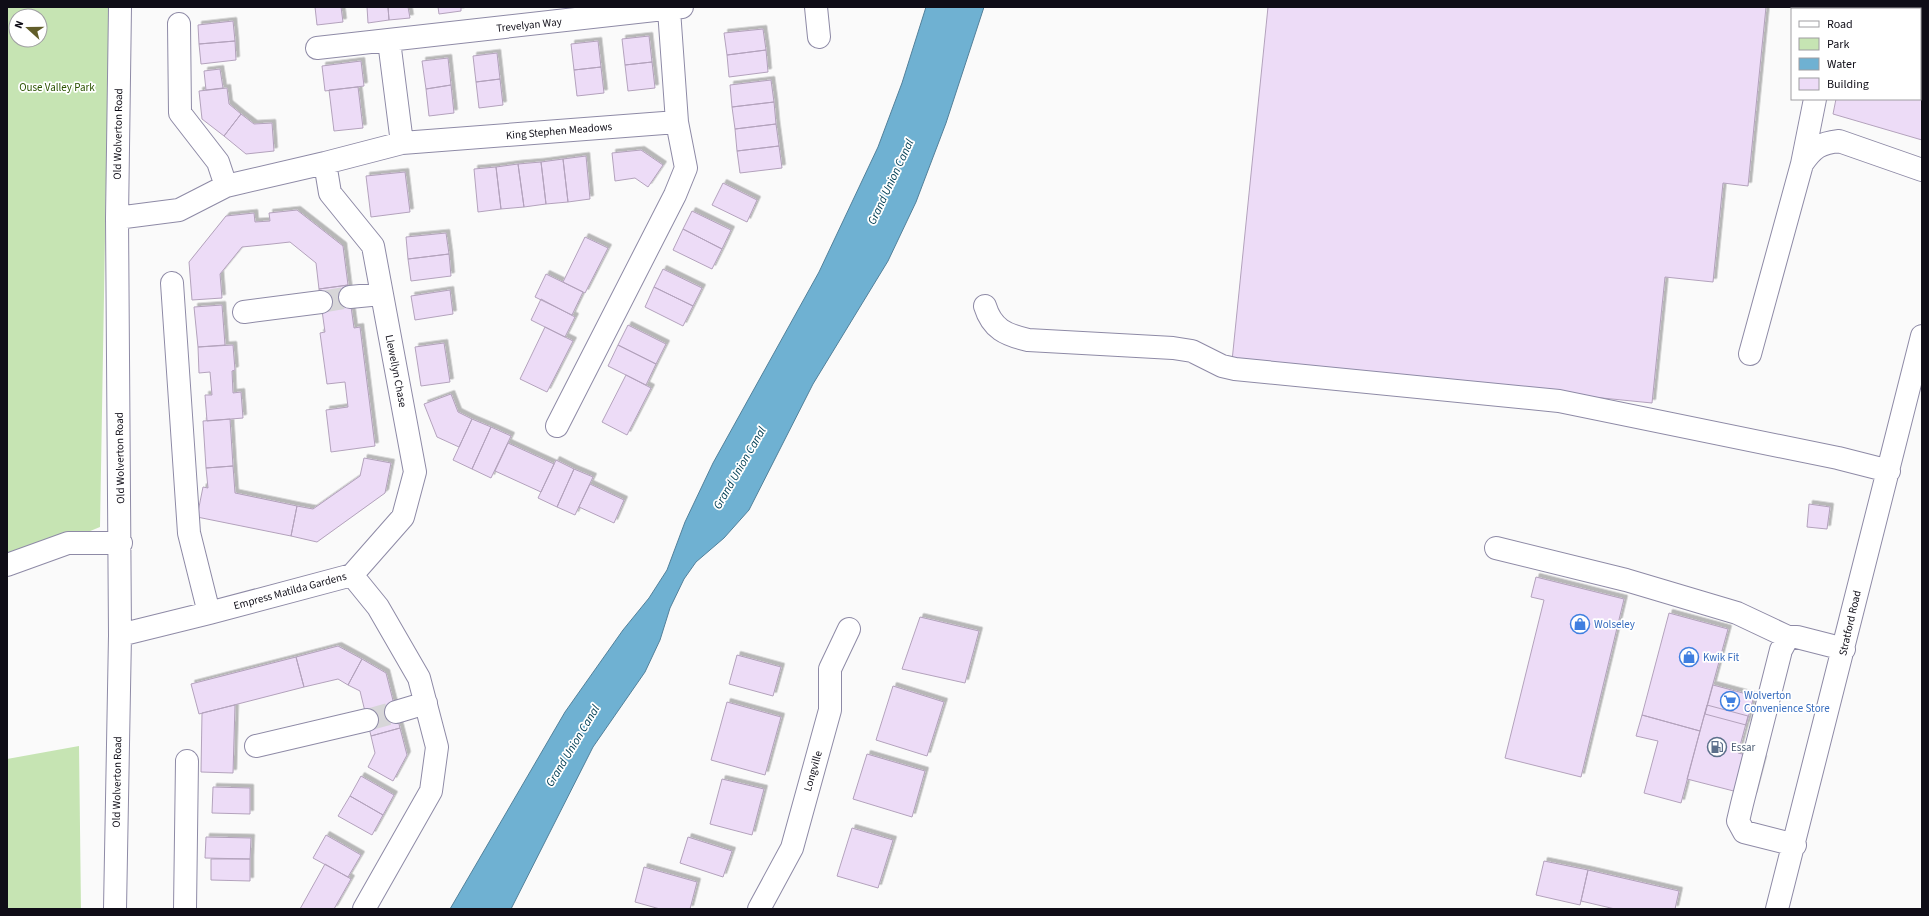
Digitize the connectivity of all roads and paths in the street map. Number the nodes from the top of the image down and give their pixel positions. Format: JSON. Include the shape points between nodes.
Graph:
{"nodes":[{"id":1,"x":120,"y":7,"type":"edge"},
{"id":2,"x":816,"y":7,"type":"edge"},
{"id":3,"x":676,"y":8,"type":"edge"},
{"id":4,"x":179,"y":24,"type":"dead end"},
{"id":5,"x":819,"y":37,"type":"dead end"},
{"id":6,"x":389,"y":41,"type":"junction"},
{"id":7,"x":317,"y":48,"type":"dead end"},
{"id":8,"x":1815,"y":100,"type":"edge"},
{"id":9,"x":677,"y":122,"type":"junction"},
{"id":10,"x":402,"y":143,"type":"junction"},
{"id":11,"x":326,"y":163,"type":"junction"},
{"id":12,"x":1802,"y":164,"type":"junction"},
{"id":13,"x":1922,"y":170,"type":"edge"},
{"id":14,"x":226,"y":186,"type":"junction"},
{"id":15,"x":117,"y":218,"type":"junction"},
{"id":16,"x":172,"y":283,"type":"dead end"},
{"id":17,"x":381,"y":294,"type":"junction"},
{"id":18,"x":350,"y":297,"type":"tunnel mouth"},
{"id":19,"x":321,"y":302,"type":"tunnel mouth"},
{"id":20,"x":985,"y":306,"type":"dead end"},
{"id":21,"x":244,"y":312,"type":"dead end"},
{"id":22,"x":1922,"y":336,"type":"edge"},
{"id":23,"x":1750,"y":354,"type":"dead end"},
{"id":24,"x":557,"y":426,"type":"dead end"},
{"id":25,"x":1889,"y":471,"type":"junction"},
{"id":26,"x":121,"y":543,"type":"junction"},
{"id":27,"x":1496,"y":548,"type":"dead end"},
{"id":28,"x":7,"y":565,"type":"edge"},
{"id":29,"x":352,"y":575,"type":"junction"},
{"id":30,"x":210,"y":613,"type":"junction"},
{"id":31,"x":849,"y":629,"type":"dead end"},
{"id":32,"x":120,"y":635,"type":"junction"},
{"id":33,"x":1788,"y":637,"type":"junction"},
{"id":34,"x":1844,"y":649,"type":"junction"},
{"id":35,"x":426,"y":703,"type":"junction"},
{"id":36,"x":396,"y":712,"type":"tunnel mouth"},
{"id":37,"x":367,"y":720,"type":"tunnel mouth"},
{"id":38,"x":256,"y":746,"type":"dead end"},
{"id":39,"x":187,"y":761,"type":"dead end"},
{"id":40,"x":1795,"y":845,"type":"junction"},
{"id":41,"x":115,"y":909,"type":"edge"},
{"id":42,"x":186,"y":909,"type":"edge"},
{"id":43,"x":364,"y":909,"type":"edge"},
{"id":44,"x":758,"y":909,"type":"edge"},
{"id":45,"x":1777,"y":909,"type":"edge"}],
"edges":[{"from":1,"to":15,"type":"street","name":"Old Wolverton Road"},
{"from":2,"to":5,"type":"street"},
{"from":3,"to":6,"type":"street","name":"Trevelyan Way"},
{"from":3,"to":9,"type":"street","name":"Trevelyan Way"},
{"from":4,"to":14,"type":"street","via":[[180,113],[218,162]]},
{"from":6,"to":7,"type":"street","name":"Trevelyan Way"},
{"from":6,"to":10,"type":"street"},
{"from":8,"to":12,"type":"street"},
{"from":9,"to":10,"type":"street","name":"King Stephen Meadows"},
{"from":9,"to":24,"type":"street","via":[[686,168],[675,195]]},
{"from":10,"to":11,"type":"street","name":"King Stephen Meadows"},
{"from":11,"to":14,"type":"street","name":"King Stephen Meadows"},
{"from":11,"to":17,"type":"street","name":"Llewellyn Chase","via":[[330,193],[374,246]]},
{"from":12,"to":13,"type":"street","via":[[1817,147],[1839,141]]},
{"from":12,"to":23,"type":"street"},
{"from":14,"to":15,"type":"street","name":"King Stephen Meadows","via":[[179,210]]},
{"from":15,"to":26,"type":"street","name":"Old Wolverton Road"},
{"from":16,"to":30,"type":"street","via":[[189,533]]},
{"from":17,"to":18,"type":"street"},
{"from":17,"to":29,"type":"street","name":"Llewellyn Chase","via":[[415,472],[404,517]]},
{"from":19,"to":21,"type":"street"},
{"from":20,"to":25,"type":"street","via":[[989,318],[998,329],[1028,340],[1173,348],[1192,351],[1236,370],[1559,401],[1838,458]]},
{"from":22,"to":25,"type":"street","name":"Stratford Road"},
{"from":25,"to":34,"type":"street","name":"Stratford Road","via":[[1873,526]]},
{"from":26,"to":28,"type":"street","via":[[68,543]]},
{"from":26,"to":32,"type":"street","name":"Old Wolverton Road"},
{"from":27,"to":33,"type":"street","via":[[1626,580],[1736,613]]},
{"from":29,"to":30,"type":"street","name":"Empress Matilda Gardens"},
{"from":29,"to":35,"type":"street","name":"Empress Matilda Gardens","via":[[378,607],[420,678]]},
{"from":30,"to":32,"type":"street","name":"Empress Matilda Gardens"},
{"from":31,"to":44,"type":"street","name":"Longville","via":[[830,669],[830,710],[792,848]]},
{"from":32,"to":41,"type":"street","name":"Old Wolverton Road"},
{"from":33,"to":34,"type":"street"},
{"from":33,"to":40,"type":"street","via":[[1781,650],[1738,821],[1744,832]]},
{"from":34,"to":40,"type":"street","name":"Stratford Road"},
{"from":35,"to":36,"type":"street"},
{"from":35,"to":43,"type":"street","name":"Empress Matilda Gardens","via":[[437,747],[431,791]]},
{"from":37,"to":38,"type":"street"},
{"from":39,"to":42,"type":"street"},
{"from":40,"to":45,"type":"street","name":"Stratford Road"}]}
